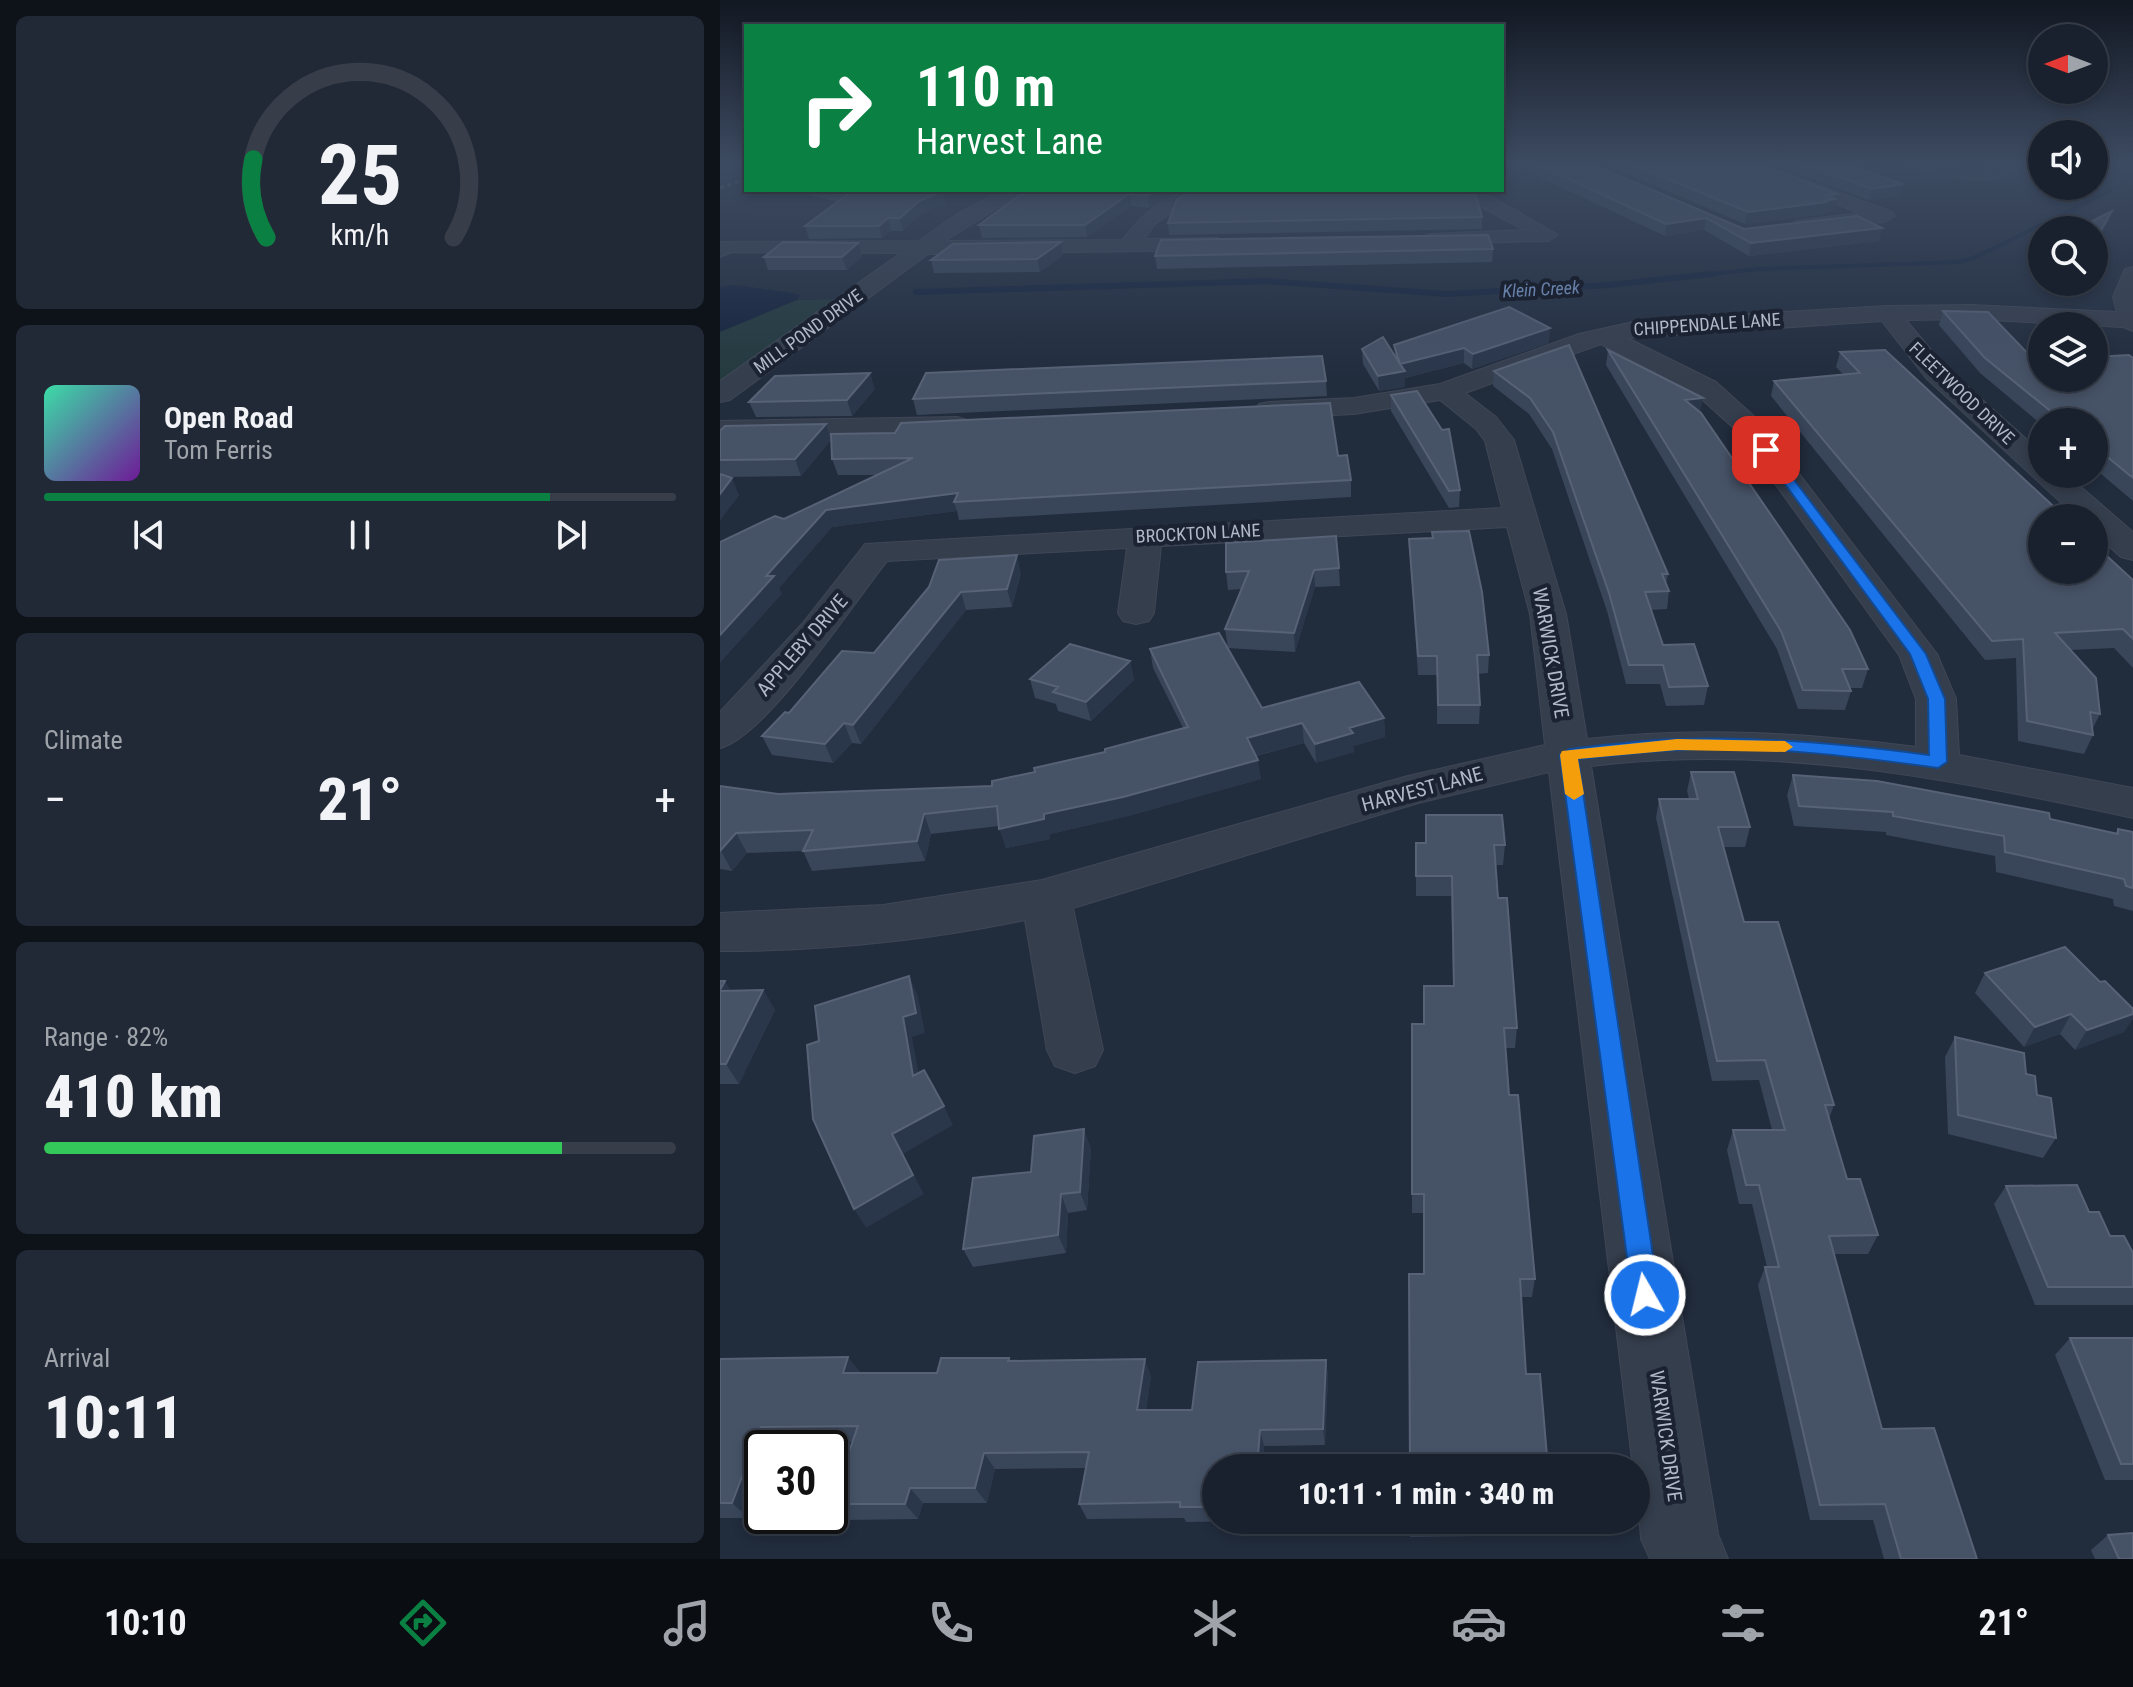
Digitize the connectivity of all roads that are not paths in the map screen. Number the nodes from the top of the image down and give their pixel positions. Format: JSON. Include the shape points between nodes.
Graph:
{"nodes":[{"id":1,"x":942,"y":235,"type":"edge"},
{"id":2,"x":1137,"y":235,"type":"edge"},
{"id":3,"x":1548,"y":235,"type":"edge"},
{"id":4,"x":1408,"y":241,"type":"edge"},
{"id":5,"x":1237,"y":244,"type":"edge"},
{"id":6,"x":723,"y":246,"type":"edge"},
{"id":7,"x":925,"y":246,"type":"junction"},
{"id":8,"x":1128,"y":246,"type":"junction"},
{"id":9,"x":2133,"y":274,"type":"edge"},
{"id":10,"x":1888,"y":313,"type":"junction"},
{"id":11,"x":2132,"y":322,"type":"edge"},
{"id":12,"x":1603,"y":335,"type":"junction"},
{"id":13,"x":1445,"y":391,"type":"junction"},
{"id":14,"x":720,"y":394,"type":"edge"},
{"id":15,"x":1245,"y":411,"type":"edge"},
{"id":16,"x":980,"y":425,"type":"edge"},
{"id":17,"x":720,"y":430,"type":"edge"},
{"id":18,"x":2028,"y":456,"type":"edge"},
{"id":19,"x":2064,"y":488,"type":"edge"},
{"id":20,"x":1520,"y":517,"type":"junction"},
{"id":21,"x":1145,"y":537,"type":"junction"},
{"id":22,"x":2133,"y":550,"type":"edge"},
{"id":23,"x":877,"y":551,"type":"joint"},
{"id":24,"x":1136,"y":613,"type":"dead end"},
{"id":25,"x":720,"y":735,"type":"edge"},
{"id":26,"x":1569,"y":755,"type":"junction"},
{"id":27,"x":1938,"y":762,"type":"junction"},
{"id":28,"x":2133,"y":803,"type":"edge"},
{"id":29,"x":1046,"y":897,"type":"junction"},
{"id":30,"x":720,"y":932,"type":"edge"},
{"id":31,"x":1075,"y":1050,"type":"dead end"},
{"id":32,"x":1689,"y":1559,"type":"edge"}],
"edges":[{"from":1,"to":7,"type":"street","name":"MILL POND DRIVE"},
{"from":2,"to":8,"type":"street"},
{"from":3,"to":4,"type":"street"},
{"from":5,"to":8,"type":"street"},
{"from":6,"to":7,"type":"street"},
{"from":7,"to":8,"type":"street"},
{"from":7,"to":14,"type":"street","name":"MILL POND DRIVE"},
{"from":9,"to":11,"type":"street","via":[[2124,297]]},
{"from":10,"to":11,"type":"street","name":"CHIPPENDALE LANE","via":[[2003,312]]},
{"from":10,"to":12,"type":"street","name":"CHIPPENDALE LANE","via":[[1676,324]]},
{"from":10,"to":18,"type":"street","name":"FLEETWOOD DRIVE","via":[[1935,372]]},
{"from":12,"to":13,"type":"street","name":"CHIPPENDALE LANE"},
{"from":12,"to":27,"type":"street","via":[[1706,388],[1747,425],[1918,654],[1936,699]]},
{"from":13,"to":15,"type":"street","name":"CHIPPENDALE LANE","via":[[1367,404]]},
{"from":13,"to":20,"type":"street","name":"WARWICK DRIVE","via":[[1499,440]]},
{"from":16,"to":17,"type":"street"},
{"from":19,"to":22,"type":"street"},
{"from":20,"to":21,"type":"street","name":"BROCKTON LANE"},
{"from":20,"to":26,"type":"street","name":"WARWICK DRIVE","via":[[1548,614]]},
{"from":21,"to":23,"type":"street","name":"BROCKTON LANE"},
{"from":21,"to":24,"type":"street"},
{"from":23,"to":25,"type":"street","name":"APPLEBY DRIVE","via":[[794,659]]},
{"from":26,"to":27,"type":"street","name":"HARVEST LANE","via":[[1677,744],[1742,744]]},
{"from":26,"to":29,"type":"street","name":"HARVEST LANE","via":[[1442,780]]},
{"from":26,"to":32,"type":"street","name":"WARWICK DRIVE","via":[[1680,1539]]},
{"from":27,"to":28,"type":"street","name":"HARVEST LANE"},
{"from":29,"to":30,"type":"street","name":"HARVEST LANE","via":[[872,926]]},
{"from":29,"to":31,"type":"street"}]}
